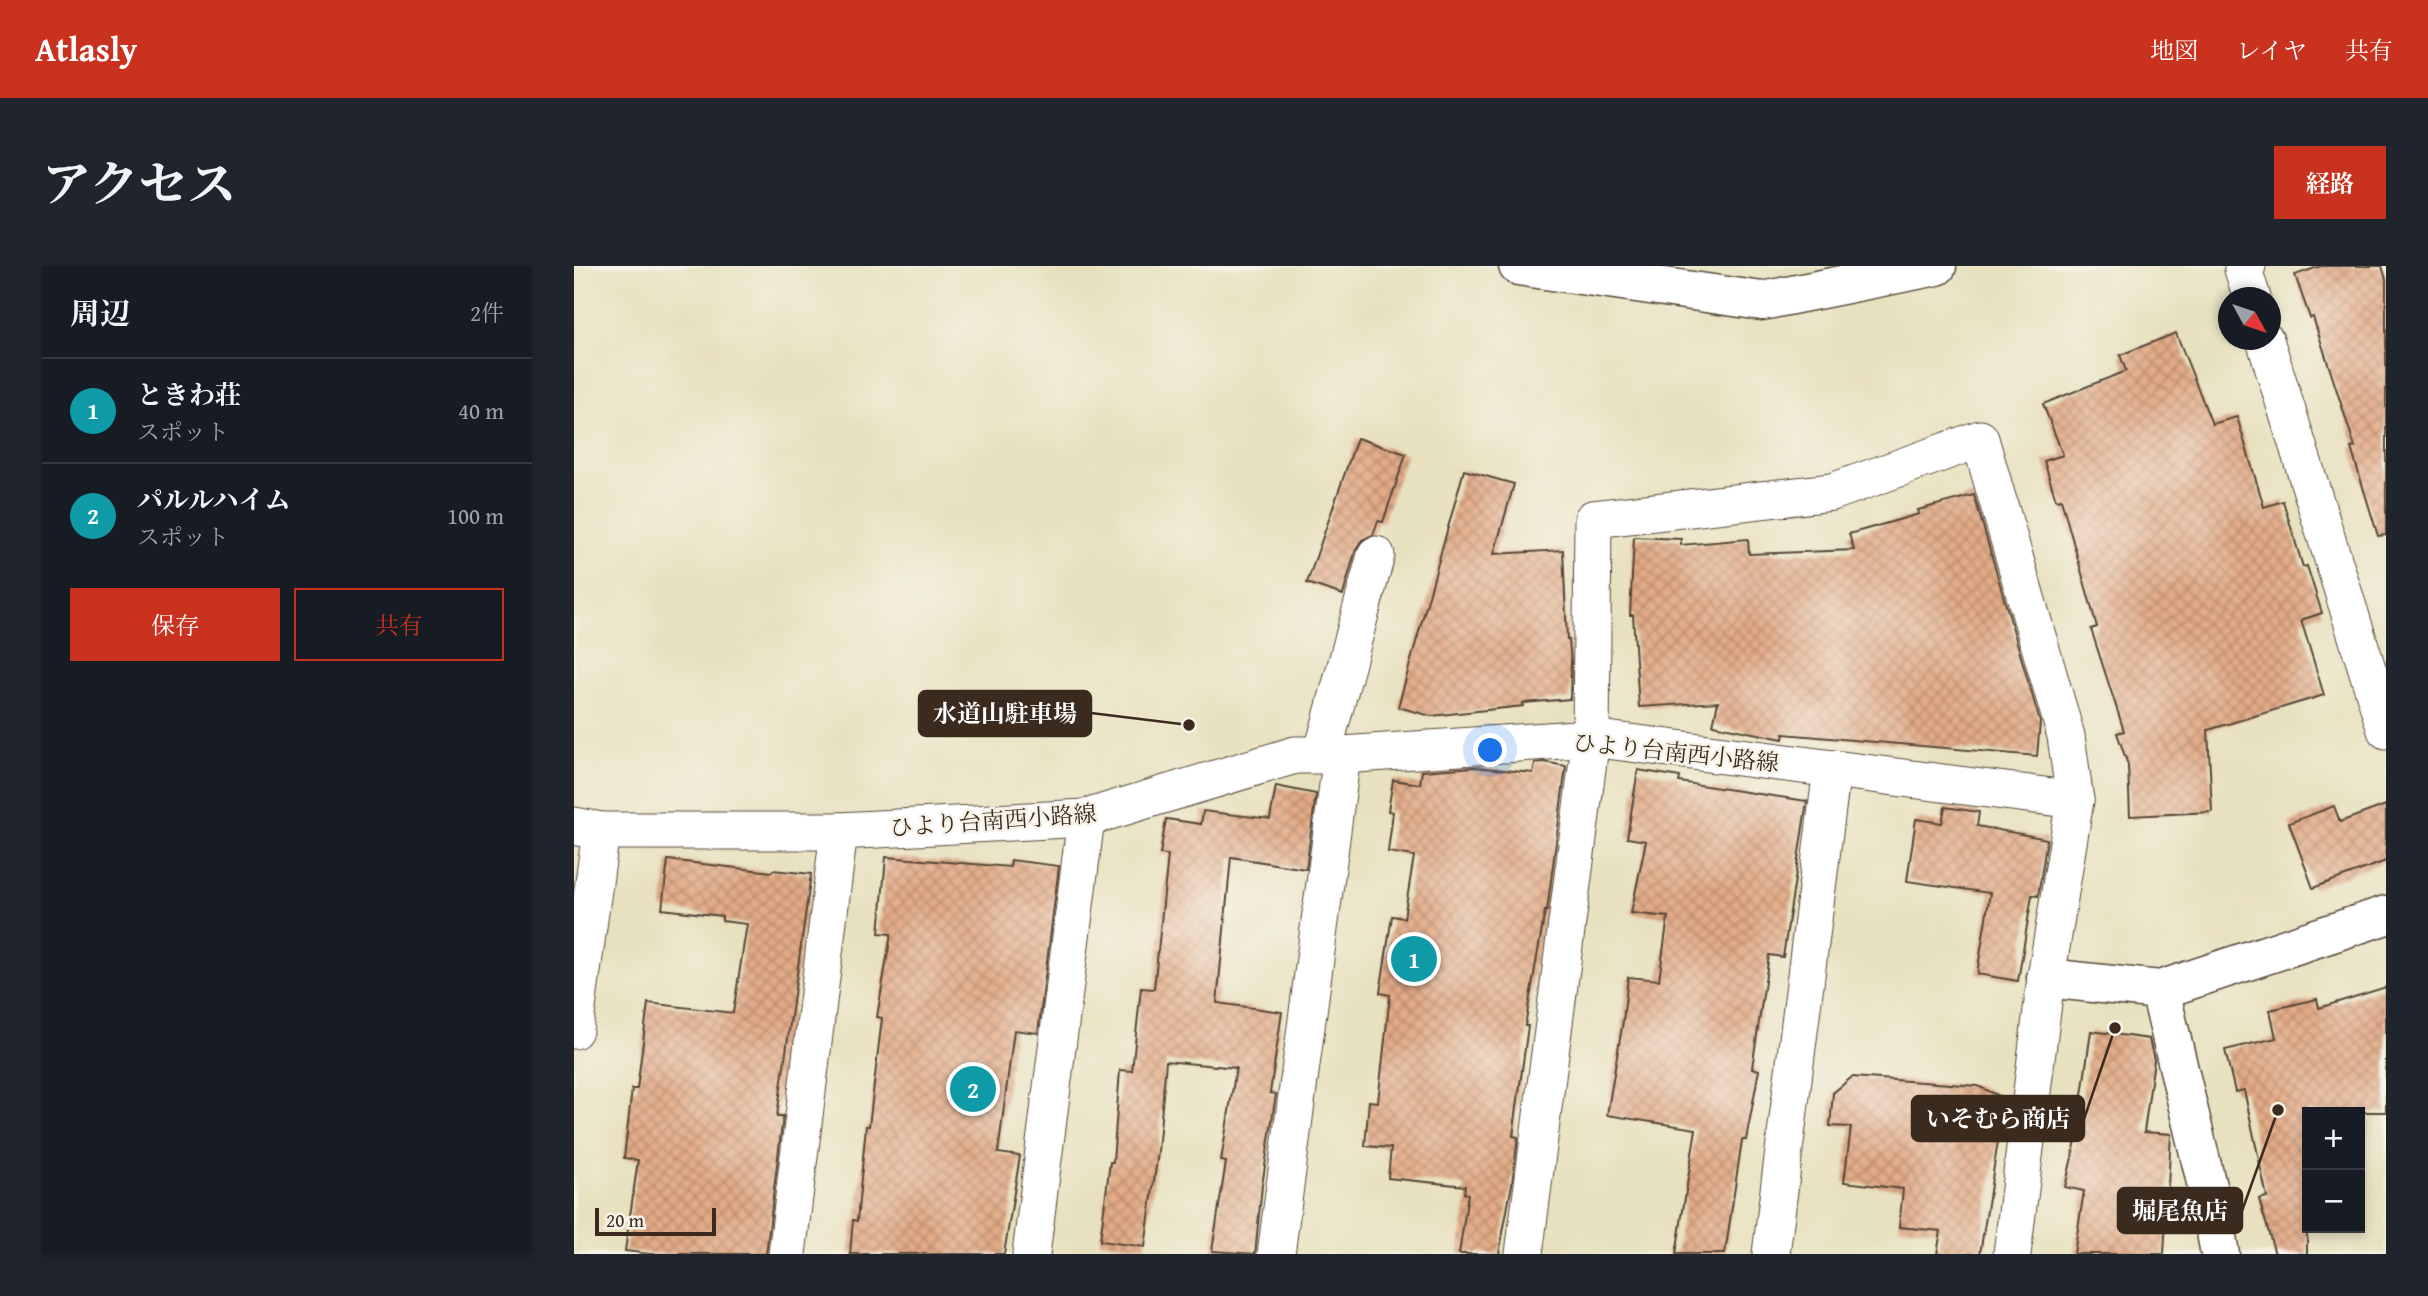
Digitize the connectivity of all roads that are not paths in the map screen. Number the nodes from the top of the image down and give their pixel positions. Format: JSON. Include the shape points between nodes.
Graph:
{"nodes":[{"id":1,"x":1518,"y":266,"type":"edge"},
{"id":2,"x":1937,"y":266,"type":"edge"},
{"id":3,"x":2247,"y":266,"type":"edge"},
{"id":4,"x":2249,"y":287,"type":"edge"},
{"id":5,"x":2268,"y":350,"type":"edge"},
{"id":6,"x":1376,"y":555,"type":"dead end"},
{"id":7,"x":2386,"y":730,"type":"edge"},
{"id":8,"x":1591,"y":738,"type":"junction"},
{"id":9,"x":1332,"y":755,"type":"junction"},
{"id":10,"x":1832,"y":769,"type":"junction"},
{"id":11,"x":2076,"y":800,"type":"junction"},
{"id":12,"x":1086,"y":818,"type":"junction"},
{"id":13,"x":587,"y":828,"type":"edge"},
{"id":14,"x":839,"y":831,"type":"junction"},
{"id":15,"x":2386,"y":915,"type":"edge"},
{"id":16,"x":2046,"y":978,"type":"junction"},
{"id":17,"x":2160,"y":990,"type":"junction"},
{"id":18,"x":574,"y":1030,"type":"edge"},
{"id":19,"x":787,"y":1254,"type":"edge"},
{"id":20,"x":1031,"y":1254,"type":"edge"},
{"id":21,"x":1276,"y":1254,"type":"edge"},
{"id":22,"x":1524,"y":1254,"type":"edge"},
{"id":23,"x":1771,"y":1254,"type":"edge"},
{"id":24,"x":2012,"y":1254,"type":"edge"},
{"id":25,"x":2220,"y":1254,"type":"edge"}],
"edges":[{"from":1,"to":2,"type":"street","via":[[1762,301]]},
{"from":3,"to":4,"type":"street","via":[[2243,269]]},
{"from":5,"to":7,"type":"street"},
{"from":6,"to":9,"type":"street"},
{"from":8,"to":9,"type":"street","name":"ひより台南西小路線"},
{"from":8,"to":10,"type":"street","name":"ひより台南西小路線"},
{"from":8,"to":11,"type":"street","via":[[1593,519],[1832,492],[1980,439],[2066,736]]},
{"from":8,"to":22,"type":"street"},
{"from":9,"to":12,"type":"street","name":"ひより台南西小路線","via":[[1295,755]]},
{"from":9,"to":21,"type":"street"},
{"from":10,"to":11,"type":"street","name":"ひより台南西小路線"},
{"from":10,"to":23,"type":"street"},
{"from":11,"to":16,"type":"street"},
{"from":12,"to":14,"type":"street","name":"ひより台南西小路線"},
{"from":12,"to":20,"type":"street"},
{"from":13,"to":14,"type":"street","name":"ひより台南西小路線"},
{"from":13,"to":18,"type":"street"},
{"from":14,"to":19,"type":"street"},
{"from":15,"to":17,"type":"street"},
{"from":16,"to":17,"type":"street"},
{"from":16,"to":24,"type":"street"},
{"from":17,"to":25,"type":"street"}]}
